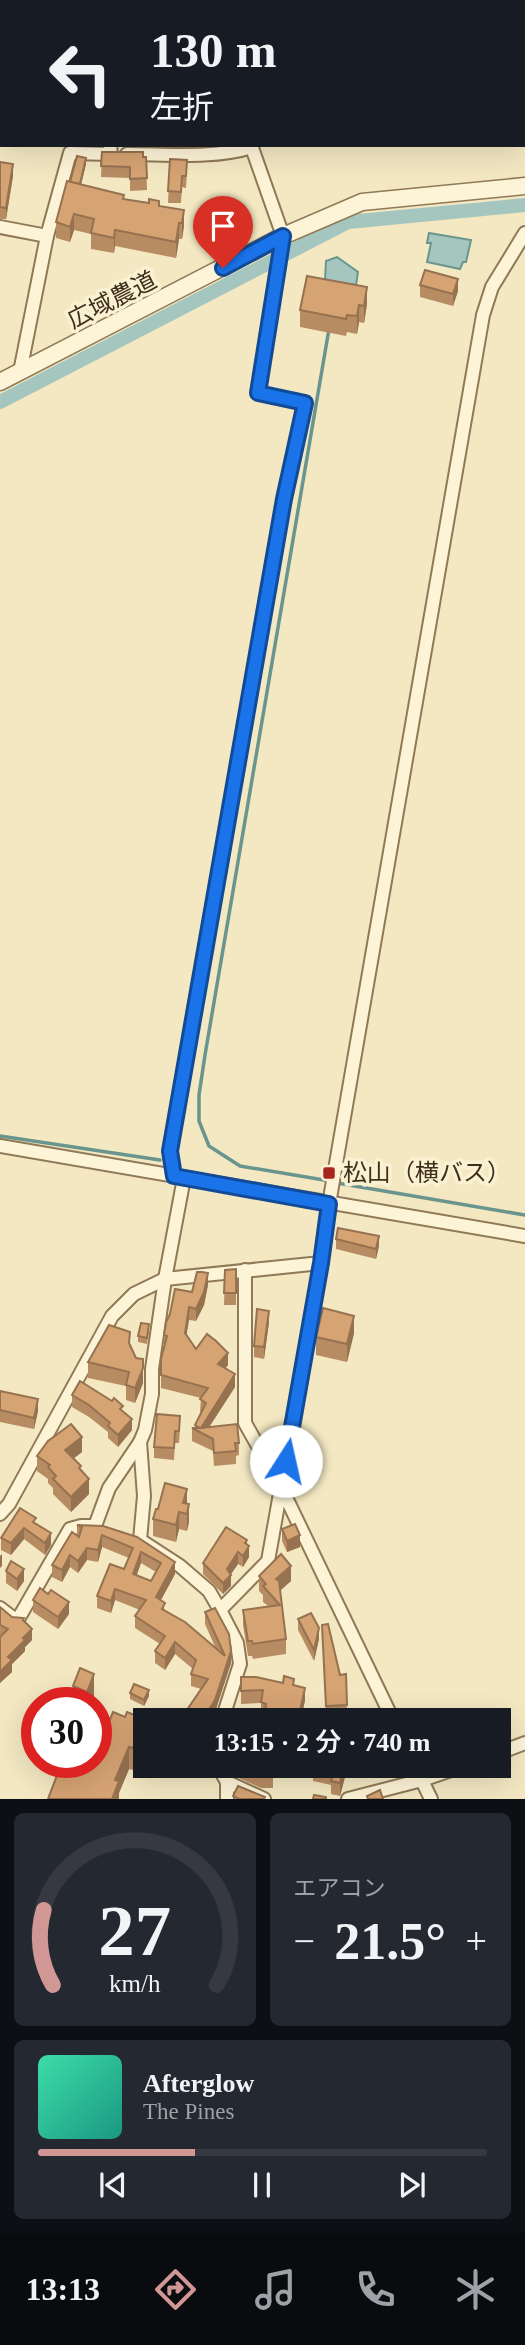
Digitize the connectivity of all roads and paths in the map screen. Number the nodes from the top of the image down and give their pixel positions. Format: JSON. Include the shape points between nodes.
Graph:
{"nodes":[{"id":1,"x":250,"y":147,"type":"edge"},
{"id":2,"x":252,"y":147,"type":"edge"},
{"id":3,"x":71,"y":149,"type":"edge"},
{"id":4,"x":110,"y":149,"type":"edge"},
{"id":5,"x":525,"y":186,"type":"edge"},
{"id":6,"x":0,"y":227,"type":"edge"},
{"id":7,"x":525,"y":233,"type":"edge"},
{"id":8,"x":47,"y":236,"type":"junction"},
{"id":9,"x":283,"y":236,"type":"junction"},
{"id":10,"x":20,"y":372,"type":"junction"},
{"id":11,"x":0,"y":382,"type":"edge"},
{"id":12,"x":0,"y":1146,"type":"edge"},
{"id":13,"x":179,"y":1177,"type":"junction"},
{"id":14,"x":329,"y":1204,"type":"junction"},
{"id":15,"x":525,"y":1236,"type":"edge"},
{"id":16,"x":321,"y":1263,"type":"junction"},
{"id":17,"x":245,"y":1270,"type":"junction"},
{"id":18,"x":165,"y":1279,"type":"junction"},
{"id":19,"x":140,"y":1442,"type":"junction"},
{"id":20,"x":281,"y":1487,"type":"junction"},
{"id":21,"x":0,"y":1514,"type":"edge"},
{"id":22,"x":0,"y":1608,"type":"edge"},
{"id":23,"x":220,"y":1610,"type":"junction"},
{"id":24,"x":226,"y":1708,"type":"edge"},
{"id":25,"x":387,"y":1708,"type":"edge"},
{"id":26,"x":225,"y":1778,"type":"edge"},
{"id":27,"x":428,"y":1778,"type":"edge"},
{"id":28,"x":422,"y":1780,"type":"junction"},
{"id":29,"x":227,"y":1782,"type":"junction"},
{"id":30,"x":227,"y":1799,"type":"edge"},
{"id":31,"x":264,"y":1799,"type":"edge"},
{"id":32,"x":348,"y":1799,"type":"edge"},
{"id":33,"x":431,"y":1799,"type":"edge"}],
"edges":[{"from":1,"to":4,"type":"street","via":[[187,154]]},
{"from":2,"to":9,"type":"street"},
{"from":3,"to":4,"type":"street"},
{"from":3,"to":8,"type":"street"},
{"from":5,"to":9,"type":"street","name":"広域農道","via":[[362,202]]},
{"from":6,"to":8,"type":"street"},
{"from":7,"to":14,"type":"street","via":[[492,287],[483,315]]},
{"from":8,"to":10,"type":"street"},
{"from":9,"to":10,"type":"street","name":"広域農道"},
{"from":9,"to":13,"type":"street","via":[[258,393],[305,403],[284,499],[172,1137],[170,1151]]},
{"from":10,"to":11,"type":"street","name":"広域農道"},
{"from":12,"to":13,"type":"street"},
{"from":13,"to":14,"type":"street"},
{"from":13,"to":18,"type":"street"},
{"from":14,"to":15,"type":"street"},
{"from":14,"to":16,"type":"street"},
{"from":16,"to":17,"type":"street"},
{"from":16,"to":20,"type":"street"},
{"from":17,"to":18,"type":"street"},
{"from":17,"to":20,"type":"street","via":[[245,1423]]},
{"from":18,"to":19,"type":"street","via":[[152,1394]]},
{"from":18,"to":21,"type":"street","via":[[134,1294],[113,1316]]},
{"from":19,"to":22,"type":"street","via":[[109,1489],[100,1528],[70,1530],[17,1621]]},
{"from":19,"to":23,"type":"street","via":[[144,1496],[134,1538],[180,1566],[209,1591]]},
{"from":20,"to":23,"type":"street","via":[[268,1561]]},
{"from":20,"to":25,"type":"street"},
{"from":23,"to":24,"type":"street","via":[[237,1643],[240,1664]]},
{"from":26,"to":29,"type":"street"},
{"from":27,"to":28,"type":"street"},
{"from":28,"to":32,"type":"street"},
{"from":28,"to":33,"type":"street"},
{"from":29,"to":30,"type":"street"},
{"from":29,"to":31,"type":"street"}]}
